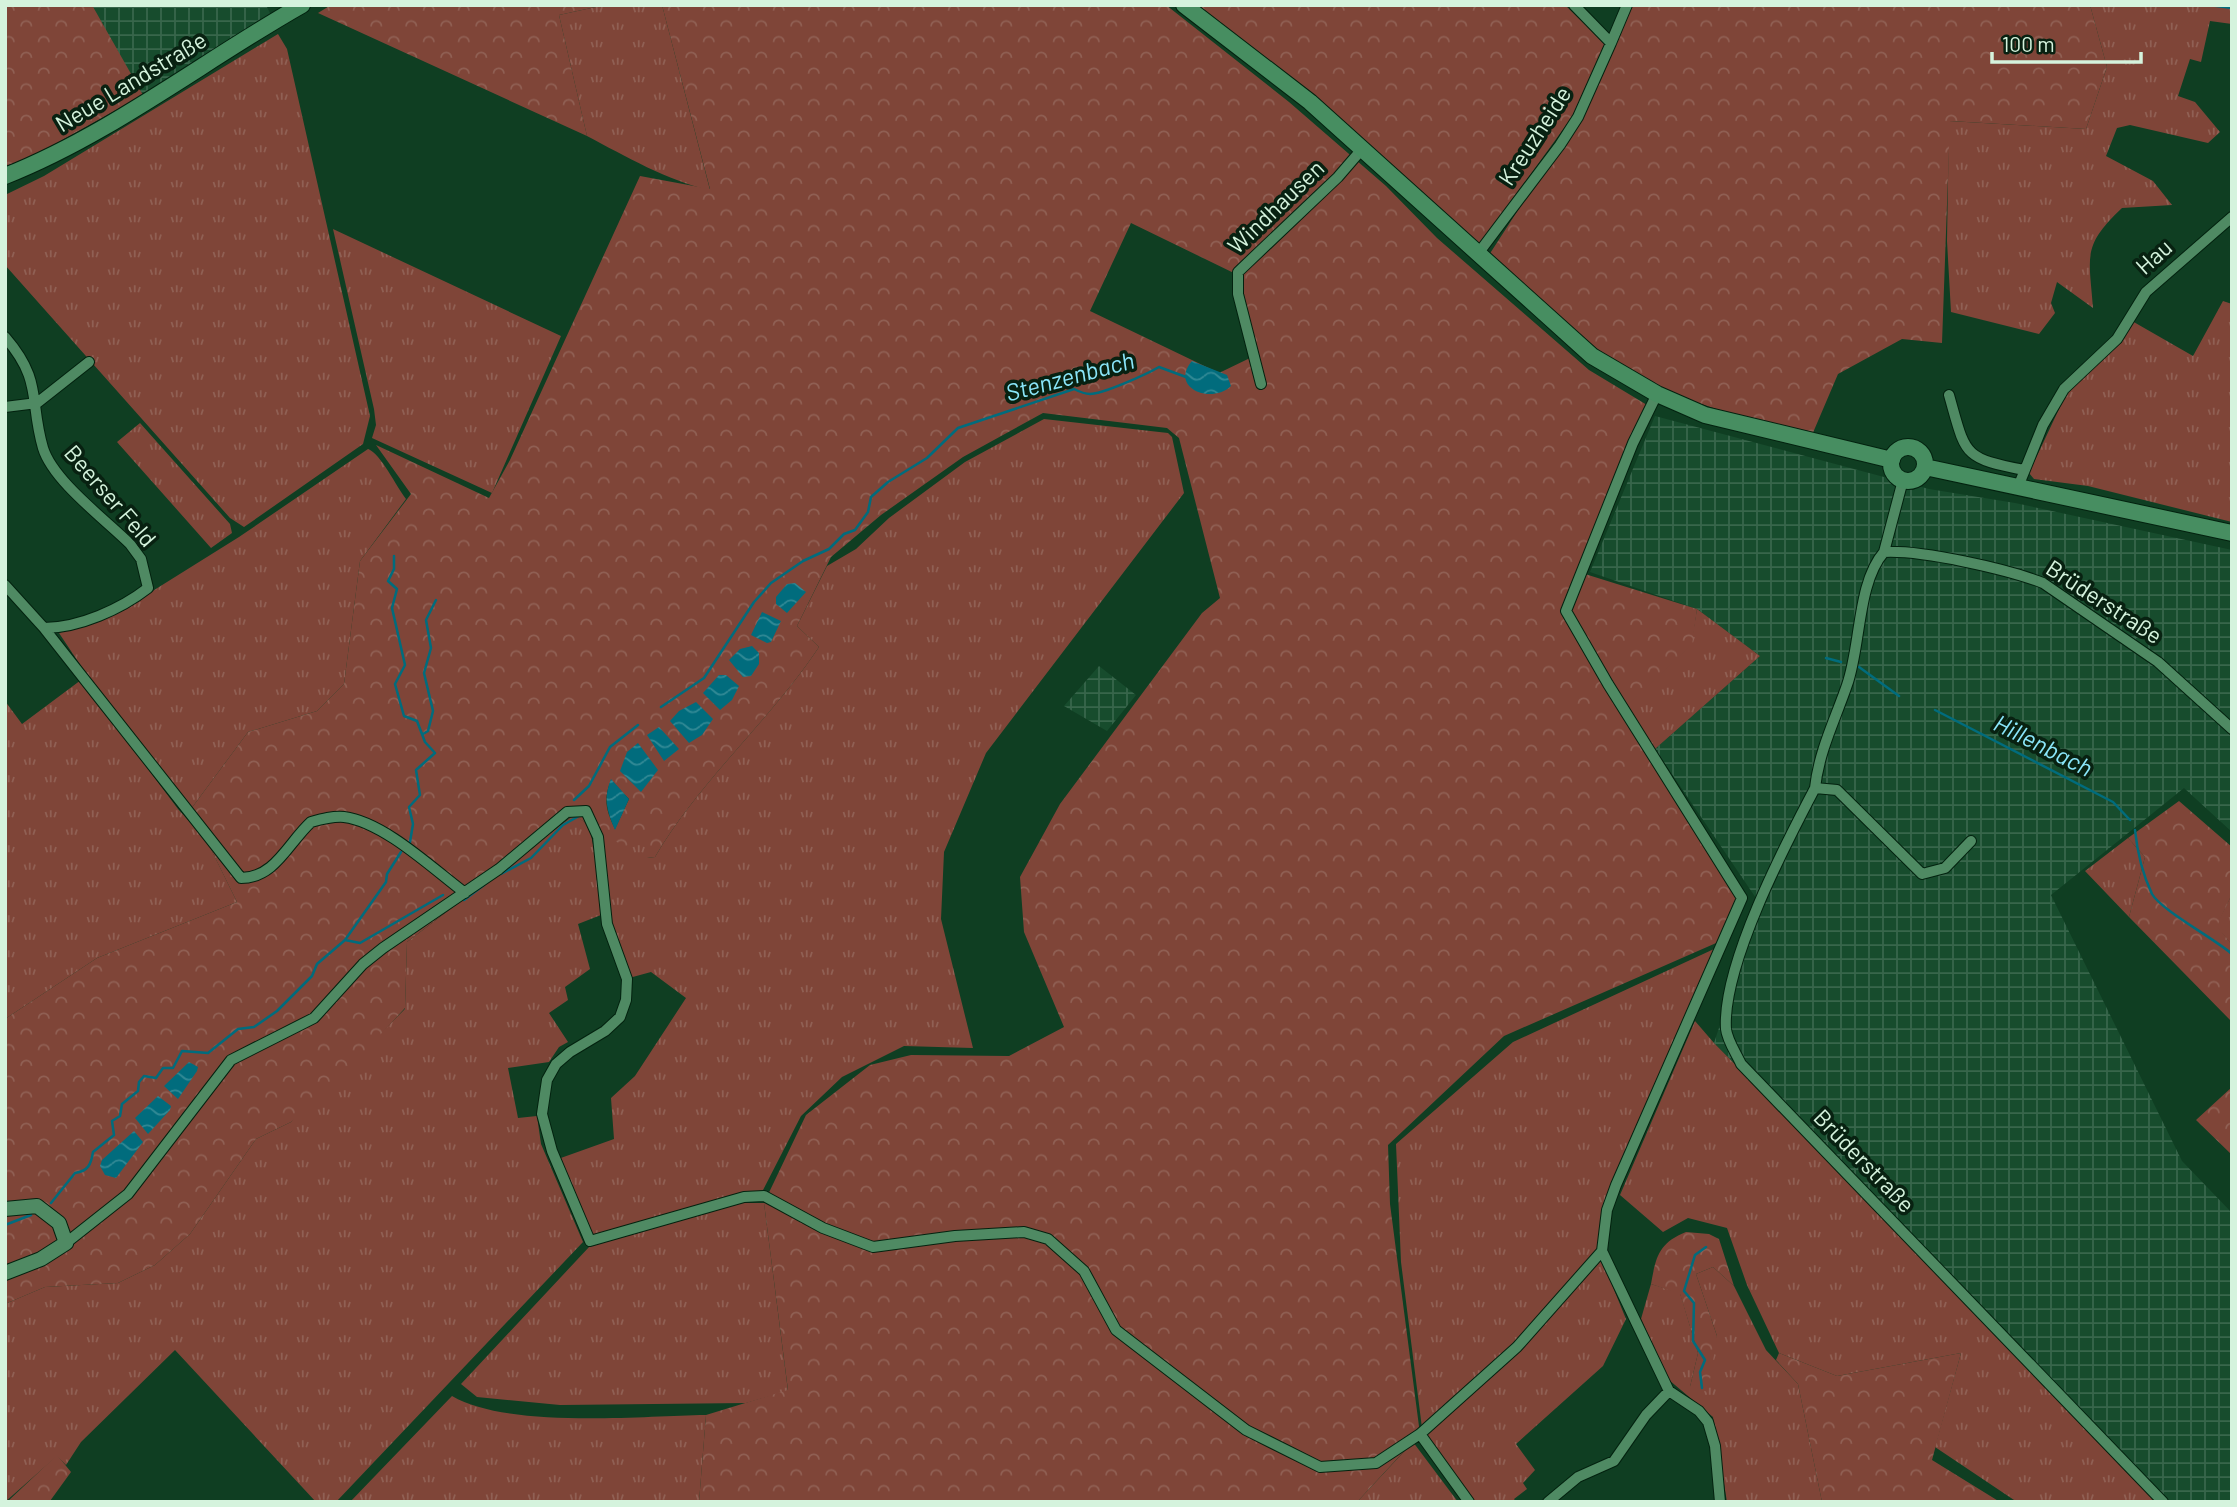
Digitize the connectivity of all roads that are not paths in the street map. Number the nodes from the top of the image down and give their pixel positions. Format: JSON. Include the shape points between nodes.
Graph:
{"nodes":[{"id":1,"x":302,"y":5,"type":"edge"},
{"id":2,"x":1184,"y":5,"type":"edge"},
{"id":3,"x":1574,"y":5,"type":"edge"},
{"id":4,"x":1627,"y":5,"type":"edge"},
{"id":5,"x":1611,"y":43,"type":"junction"},
{"id":6,"x":1363,"y":148,"type":"junction"},
{"id":7,"x":5,"y":176,"type":"edge"},
{"id":8,"x":2232,"y":217,"type":"edge"},
{"id":9,"x":1477,"y":255,"type":"junction"},
{"id":10,"x":5,"y":337,"type":"edge"},
{"id":11,"x":89,"y":362,"type":"dead end"},
{"id":12,"x":1261,"y":384,"type":"dead end"},
{"id":13,"x":1657,"y":394,"type":"junction"},
{"id":14,"x":1949,"y":395,"type":"dead end"},
{"id":15,"x":37,"y":403,"type":"junction"},
{"id":16,"x":5,"y":407,"type":"edge"},
{"id":17,"x":1892,"y":460,"type":"junction"},
{"id":18,"x":1925,"y":467,"type":"junction"},
{"id":19,"x":2024,"y":470,"type":"junction"},
{"id":20,"x":1903,"y":480,"type":"junction"},
{"id":21,"x":2018,"y":486,"type":"junction"},
{"id":22,"x":2232,"y":533,"type":"edge"},
{"id":23,"x":1884,"y":552,"type":"junction"},
{"id":24,"x":5,"y":585,"type":"edge"},
{"id":25,"x":44,"y":628,"type":"junction"},
{"id":26,"x":2232,"y":729,"type":"edge"},
{"id":27,"x":1815,"y":788,"type":"junction"},
{"id":28,"x":1971,"y":841,"type":"dead end"},
{"id":29,"x":465,"y":893,"type":"junction"},
{"id":30,"x":5,"y":1209,"type":"edge"},
{"id":31,"x":66,"y":1243,"type":"junction"},
{"id":32,"x":1602,"y":1251,"type":"junction"},
{"id":33,"x":5,"y":1273,"type":"edge"},
{"id":34,"x":1669,"y":1391,"type":"junction"},
{"id":35,"x":1420,"y":1434,"type":"junction"},
{"id":36,"x":1469,"y":1502,"type":"edge"},
{"id":37,"x":1548,"y":1502,"type":"edge"},
{"id":38,"x":1720,"y":1502,"type":"edge"},
{"id":39,"x":2163,"y":1502,"type":"edge"}],
"edges":[{"from":1,"to":7,"type":"main road","name":"Neue Landstraße","via":[[114,120]]},
{"from":2,"to":6,"type":"main road"},
{"from":3,"to":5,"type":"street"},
{"from":4,"to":5,"type":"street","name":"Kreuzheide"},
{"from":5,"to":9,"type":"street","name":"Kreuzheide","via":[[1578,117]]},
{"from":6,"to":9,"type":"main road"},
{"from":6,"to":12,"type":"street","name":"Windhausen","via":[[1238,272],[1238,294]]},
{"from":8,"to":19,"type":"street","name":"Hau","via":[[2146,292],[2117,339],[2064,389]]},
{"from":9,"to":13,"type":"main road","via":[[1591,356]]},
{"from":10,"to":15,"type":"street","via":[[23,358]]},
{"from":11,"to":15,"type":"street"},
{"from":13,"to":17,"type":"main road","via":[[1705,415]]},
{"from":13,"to":32,"type":"street","via":[[1566,611],[1742,898],[1606,1210]]},
{"from":14,"to":19,"type":"street","via":[[1968,451],[1981,461]]},
{"from":15,"to":16,"type":"street"},
{"from":15,"to":25,"type":"street","name":"Beerser Feld","via":[[43,449],[53,467],[131,544],[141,559],[148,588],[103,613],[59,628]]},
{"from":17,"to":18,"type":"main road","via":[[1899,449],[1911,447],[1921,453]]},
{"from":17,"to":20,"type":"main road","via":[[1894,474]]},
{"from":18,"to":20,"type":"main road","via":[[1918,477]]},
{"from":18,"to":21,"type":"main road"},
{"from":19,"to":21,"type":"street","name":"Hau"},
{"from":20,"to":23,"type":"street"},
{"from":21,"to":22,"type":"main road"},
{"from":23,"to":26,"type":"street","name":"Brüderstraße","via":[[1905,551],[2043,583],[2158,662]]},
{"from":23,"to":27,"type":"street","name":"Brüderstraße","via":[[1875,562],[1869,582],[1848,684],[1817,764]]},
{"from":24,"to":25,"type":"street"},
{"from":25,"to":29,"type":"street","via":[[241,878],[254,878],[275,864],[311,821],[343,817],[386,834]]},
{"from":27,"to":28,"type":"street","via":[[1837,790],[1923,874],[1945,868]]},
{"from":27,"to":39,"type":"street","name":"Brüderstraße","via":[[1771,878],[1729,990],[1726,1031],[1741,1064]]},
{"from":29,"to":31,"type":"street","via":[[363,964],[314,1018],[231,1060],[128,1194]]},
{"from":29,"to":35,"type":"street","via":[[567,812],[586,811],[598,837],[607,925],[627,979],[626,1000],[620,1017],[570,1052],[547,1080],[542,1114],[552,1151],[590,1241],[744,1197],[764,1196],[823,1228],[873,1247],[1024,1232],[1048,1239],[1065,1253],[1084,1272],[1116,1330],[1245,1430],[1320,1467],[1376,1463]]},
{"from":30,"to":31,"type":"street","via":[[37,1206],[59,1223]]},
{"from":31,"to":33,"type":"street"},
{"from":32,"to":34,"type":"street"},
{"from":32,"to":35,"type":"street","via":[[1517,1347]]},
{"from":34,"to":37,"type":"street","via":[[1614,1461],[1578,1477]]},
{"from":34,"to":38,"type":"street","via":[[1708,1422]]},
{"from":35,"to":36,"type":"street"}]}
